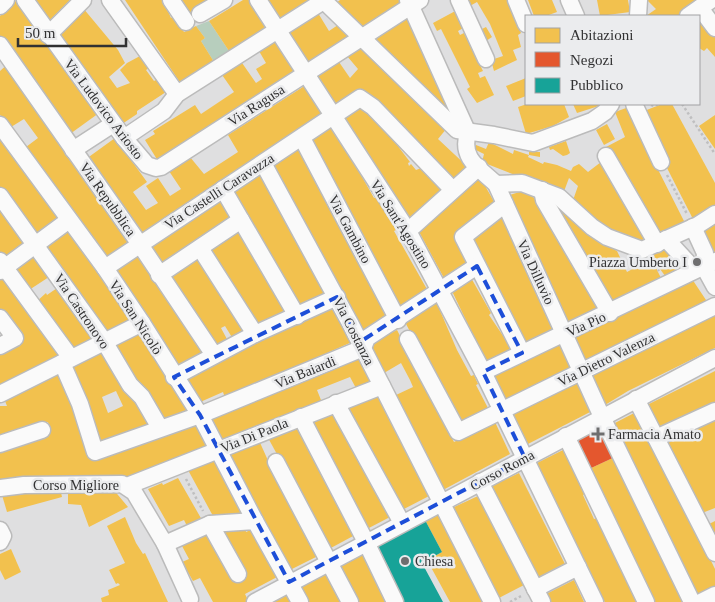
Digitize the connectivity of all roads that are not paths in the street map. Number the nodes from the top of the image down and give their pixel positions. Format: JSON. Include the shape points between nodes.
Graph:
{"nodes":[{"id":1,"x":6,"y":0,"type":"edge"},
{"id":2,"x":25,"y":0,"type":"edge"},
{"id":3,"x":83,"y":0,"type":"edge"},
{"id":4,"x":110,"y":0,"type":"edge"},
{"id":5,"x":171,"y":0,"type":"edge"},
{"id":6,"x":224,"y":0,"type":"edge"},
{"id":7,"x":258,"y":0,"type":"edge"},
{"id":8,"x":325,"y":0,"type":"edge"},
{"id":9,"x":459,"y":0,"type":"edge"},
{"id":10,"x":516,"y":0,"type":"edge"},
{"id":11,"x":569,"y":0,"type":"edge"},
{"id":12,"x":639,"y":0,"type":"edge"},
{"id":13,"x":413,"y":2,"type":"edge"},
{"id":14,"x":0,"y":6,"type":"edge"},
{"id":15,"x":700,"y":8,"type":"edge"},
{"id":16,"x":576,"y":15,"type":"edge"},
{"id":17,"x":638,"y":15,"type":"edge"},
{"id":18,"x":525,"y":22,"type":"edge"},
{"id":19,"x":715,"y":28,"type":"edge"},
{"id":20,"x":277,"y":29,"type":"junction"},
{"id":21,"x":48,"y":35,"type":"junction"},
{"id":22,"x":360,"y":38,"type":"junction"},
{"id":23,"x":0,"y":45,"type":"edge"},
{"id":24,"x":486,"y":59,"type":"dead end"},
{"id":25,"x":306,"y":73,"type":"junction"},
{"id":26,"x":177,"y":94,"type":"junction"},
{"id":27,"x":610,"y":105,"type":"edge"},
{"id":28,"x":634,"y":105,"type":"edge"},
{"id":29,"x":334,"y":116,"type":"junction"},
{"id":30,"x":113,"y":124,"type":"junction"},
{"id":31,"x":0,"y":125,"type":"edge"},
{"id":32,"x":468,"y":133,"type":"junction"},
{"id":33,"x":124,"y":138,"type":"junction"},
{"id":34,"x":302,"y":138,"type":"junction"},
{"id":35,"x":73,"y":150,"type":"junction"},
{"id":36,"x":606,"y":156,"type":"dead end"},
{"id":37,"x":661,"y":162,"type":"road end"},
{"id":38,"x":263,"y":163,"type":"junction"},
{"id":39,"x":151,"y":167,"type":"joint"},
{"id":40,"x":479,"y":167,"type":"junction"},
{"id":41,"x":496,"y":184,"type":"junction"},
{"id":42,"x":223,"y":189,"type":"junction"},
{"id":43,"x":454,"y":190,"type":"junction"},
{"id":44,"x":542,"y":190,"type":"junction"},
{"id":45,"x":0,"y":196,"type":"edge"},
{"id":46,"x":505,"y":204,"type":"junction"},
{"id":47,"x":715,"y":214,"type":"edge"},
{"id":48,"x":69,"y":220,"type":"junction"},
{"id":49,"x":242,"y":220,"type":"junction"},
{"id":50,"x":694,"y":225,"type":"junction"},
{"id":51,"x":408,"y":231,"type":"junction"},
{"id":52,"x":139,"y":243,"type":"junction"},
{"id":53,"x":37,"y":244,"type":"junction"},
{"id":54,"x":657,"y":244,"type":"junction"},
{"id":55,"x":200,"y":248,"type":"junction"},
{"id":56,"x":710,"y":264,"type":"edge"},
{"id":57,"x":477,"y":266,"type":"junction"},
{"id":58,"x":2,"y":267,"type":"edge"},
{"id":59,"x":105,"y":268,"type":"junction"},
{"id":60,"x":160,"y":275,"type":"junction"},
{"id":61,"x":715,"y":287,"type":"edge"},
{"id":62,"x":441,"y":290,"type":"junction"},
{"id":63,"x":337,"y":297,"type":"junction"},
{"id":64,"x":713,"y":307,"type":"edge"},
{"id":65,"x":610,"y":313,"type":"junction"},
{"id":66,"x":297,"y":316,"type":"junction"},
{"id":67,"x":0,"y":318,"type":"edge"},
{"id":68,"x":398,"y":320,"type":"junction"},
{"id":69,"x":142,"y":323,"type":"junction"},
{"id":70,"x":564,"y":333,"type":"junction"},
{"id":71,"x":255,"y":334,"type":"junction"},
{"id":72,"x":408,"y":339,"type":"dead end"},
{"id":73,"x":104,"y":341,"type":"junction"},
{"id":74,"x":0,"y":346,"type":"edge"},
{"id":75,"x":363,"y":348,"type":"junction"},
{"id":76,"x":522,"y":353,"type":"junction"},
{"id":77,"x":214,"y":356,"type":"junction"},
{"id":78,"x":715,"y":358,"type":"edge"},
{"id":79,"x":66,"y":361,"type":"junction"},
{"id":80,"x":483,"y":372,"type":"junction"},
{"id":81,"x":582,"y":372,"type":"junction"},
{"id":82,"x":174,"y":377,"type":"junction"},
{"id":83,"x":382,"y":386,"type":"junction"},
{"id":84,"x":0,"y":394,"type":"edge"},
{"id":85,"x":636,"y":399,"type":"junction"},
{"id":86,"x":336,"y":403,"type":"junction"},
{"id":87,"x":502,"y":411,"type":"junction"},
{"id":88,"x":715,"y":411,"type":"edge"},
{"id":89,"x":200,"y":415,"type":"junction"},
{"id":90,"x":301,"y":417,"type":"junction"},
{"id":91,"x":602,"y":417,"type":"junction"},
{"id":92,"x":160,"y":428,"type":"junction"},
{"id":93,"x":42,"y":430,"type":"dead end"},
{"id":94,"x":566,"y":436,"type":"junction"},
{"id":95,"x":656,"y":438,"type":"junction"},
{"id":96,"x":0,"y":444,"type":"edge"},
{"id":97,"x":218,"y":450,"type":"junction"},
{"id":98,"x":525,"y":458,"type":"junction"},
{"id":99,"x":276,"y":462,"type":"dead end"},
{"id":100,"x":480,"y":482,"type":"junction"},
{"id":101,"x":127,"y":486,"type":"junction"},
{"id":102,"x":0,"y":488,"type":"edge"},
{"id":103,"x":442,"y":502,"type":"junction"},
{"id":104,"x":255,"y":521,"type":"junction"},
{"id":105,"x":402,"y":523,"type":"junction"},
{"id":106,"x":210,"y":524,"type":"junction"},
{"id":107,"x":0,"y":530,"type":"edge"},
{"id":108,"x":0,"y":542,"type":"edge"},
{"id":109,"x":366,"y":542,"type":"junction"},
{"id":110,"x":165,"y":544,"type":"junction"},
{"id":111,"x":715,"y":553,"type":"edge"},
{"id":112,"x":328,"y":562,"type":"junction"},
{"id":113,"x":578,"y":567,"type":"junction"},
{"id":114,"x":238,"y":574,"type":"dead end"},
{"id":115,"x":289,"y":582,"type":"junction"},
{"id":116,"x":539,"y":595,"type":"edge"},
{"id":117,"x":715,"y":595,"type":"edge"},
{"id":118,"x":190,"y":599,"type":"dead end"},
{"id":119,"x":255,"y":602,"type":"edge"},
{"id":120,"x":300,"y":602,"type":"edge"},
{"id":121,"x":350,"y":602,"type":"edge"},
{"id":122,"x":395,"y":602,"type":"edge"},
{"id":123,"x":492,"y":602,"type":"edge"},
{"id":124,"x":595,"y":602,"type":"edge"},
{"id":125,"x":646,"y":602,"type":"edge"},
{"id":126,"x":692,"y":602,"type":"edge"},
{"id":127,"x":701,"y":602,"type":"edge"}],
"edges":[{"from":1,"to":14,"type":"street"},
{"from":2,"to":21,"type":"street","name":"Via Ludovico Ariosto"},
{"from":3,"to":21,"type":"street"},
{"from":4,"to":26,"type":"street"},
{"from":5,"to":6,"type":"street","via":[[193,18]]},
{"from":7,"to":20,"type":"street","name":"Via Sant'Agostino"},
{"from":8,"to":20,"type":"street"},
{"from":8,"to":22,"type":"street"},
{"from":9,"to":24,"type":"street"},
{"from":10,"to":18,"type":"street"},
{"from":11,"to":16,"type":"street"},
{"from":12,"to":17,"type":"street"},
{"from":13,"to":22,"type":"street","name":"Via Ragusa"},
{"from":13,"to":32,"type":"street"},
{"from":15,"to":19,"type":"street"},
{"from":20,"to":25,"type":"street","name":"Via Sant'Agostino"},
{"from":20,"to":26,"type":"street"},
{"from":21,"to":30,"type":"street","name":"Via Ludovico Ariosto"},
{"from":22,"to":25,"type":"street","name":"Via Ragusa"},
{"from":22,"to":32,"type":"street","via":[[457,130]]},
{"from":23,"to":35,"type":"street","name":"Via Repubblica"},
{"from":25,"to":29,"type":"street","name":"Via Sant'Agostino"},
{"from":25,"to":39,"type":"street","name":"Via Ragusa","via":[[162,167]]},
{"from":26,"to":33,"type":"street","via":[[164,111]]},
{"from":27,"to":32,"type":"street","via":[[592,121],[533,143]]},
{"from":28,"to":37,"type":"street"},
{"from":29,"to":34,"type":"street","name":"Via Castelli Caravazza"},
{"from":29,"to":43,"type":"street","name":"Via Castelli Caravazza","via":[[357,99],[362,99]]},
{"from":29,"to":51,"type":"street","name":"Via Sant'Agostino"},
{"from":30,"to":33,"type":"street","name":"Via Ludovico Ariosto"},
{"from":30,"to":35,"type":"street"},
{"from":31,"to":48,"type":"street","name":"Via San Nicolò"},
{"from":32,"to":40,"type":"street","name":"Via Dilluvio","via":[[464,144],[466,155]]},
{"from":33,"to":39,"type":"street","name":"Via Ludovico Ariosto"},
{"from":34,"to":38,"type":"street","name":"Via Castelli Caravazza"},
{"from":34,"to":68,"type":"street","name":"Via Gambino"},
{"from":35,"to":52,"type":"street","name":"Via Repubblica"},
{"from":36,"to":54,"type":"street"},
{"from":38,"to":42,"type":"street","name":"Via Castelli Caravazza"},
{"from":38,"to":63,"type":"street","name":"Via Costanza"},
{"from":40,"to":41,"type":"street","name":"Via Dilluvio"},
{"from":40,"to":43,"type":"street"},
{"from":41,"to":44,"type":"street","via":[[522,183]]},
{"from":41,"to":46,"type":"street","name":"Via Dilluvio"},
{"from":42,"to":49,"type":"street"},
{"from":42,"to":52,"type":"street","name":"Via Castelli Caravazza"},
{"from":43,"to":51,"type":"street"},
{"from":44,"to":54,"type":"street","via":[[560,197],[607,237]]},
{"from":44,"to":65,"type":"street","via":[[544,200]]},
{"from":45,"to":53,"type":"street","name":"Via Castronovo"},
{"from":46,"to":57,"type":"street","via":[[463,237]]},
{"from":46,"to":70,"type":"street","name":"Via Dilluvio"},
{"from":47,"to":50,"type":"street"},
{"from":48,"to":53,"type":"street"},
{"from":48,"to":59,"type":"street","name":"Via San Nicolò"},
{"from":49,"to":55,"type":"street"},
{"from":49,"to":66,"type":"street"},
{"from":50,"to":54,"type":"street"},
{"from":50,"to":56,"type":"street"},
{"from":51,"to":62,"type":"street","name":"Via Sant'Agostino"},
{"from":52,"to":59,"type":"street","name":"Via Castelli Caravazza"},
{"from":52,"to":60,"type":"street","name":"Via Repubblica"},
{"from":53,"to":58,"type":"street"},
{"from":53,"to":73,"type":"street","name":"Via Castronovo"},
{"from":54,"to":56,"type":"street","via":[[691,266]]},
{"from":55,"to":60,"type":"street"},
{"from":55,"to":71,"type":"street"},
{"from":56,"to":61,"type":"street"},
{"from":56,"to":65,"type":"street","name":"Via Pio"},
{"from":57,"to":62,"type":"street","name":"Via Baiardi"},
{"from":57,"to":76,"type":"street"},
{"from":58,"to":79,"type":"street"},
{"from":59,"to":69,"type":"street","name":"Via San Nicolò"},
{"from":60,"to":77,"type":"street","name":"Via Repubblica"},
{"from":62,"to":68,"type":"street","name":"Via Baiardi"},
{"from":62,"to":80,"type":"street","name":"Via Sant'Agostino"},
{"from":63,"to":66,"type":"street"},
{"from":63,"to":75,"type":"street","name":"Via Costanza"},
{"from":64,"to":81,"type":"street","name":"Via Dietro Valenza"},
{"from":65,"to":70,"type":"street","name":"Via Pio"},
{"from":66,"to":71,"type":"street"},
{"from":67,"to":74,"type":"street","via":[[15,338]]},
{"from":68,"to":75,"type":"street","name":"Via Baiardi","via":[[367,338]]},
{"from":69,"to":73,"type":"street"},
{"from":69,"to":82,"type":"street","name":"Via San Nicolò"},
{"from":70,"to":76,"type":"street","name":"Via Pio"},
{"from":70,"to":81,"type":"street","name":"Via Dilluvio"},
{"from":71,"to":77,"type":"street"},
{"from":72,"to":87,"type":"street","via":[[458,432]]},
{"from":73,"to":79,"type":"street"},
{"from":73,"to":92,"type":"street","name":"Via Castronovo"},
{"from":75,"to":83,"type":"street","name":"Via Costanza"},
{"from":75,"to":89,"type":"street","name":"Via Baiardi"},
{"from":76,"to":80,"type":"street","name":"Via Pio"},
{"from":77,"to":82,"type":"street"},
{"from":78,"to":85,"type":"street","name":"Corso Roma"},
{"from":79,"to":84,"type":"street"},
{"from":79,"to":92,"type":"street","name":"Via Baiardi","via":[[95,452]]},
{"from":80,"to":87,"type":"street","name":"Via Sant'Agostino"},
{"from":81,"to":87,"type":"street","name":"Via Dietro Valenza"},
{"from":81,"to":91,"type":"street","name":"Via Dilluvio"},
{"from":82,"to":89,"type":"street","name":"Via San Nicolò"},
{"from":83,"to":86,"type":"street","name":"Via Di Paola"},
{"from":83,"to":103,"type":"street","name":"Via Costanza"},
{"from":85,"to":91,"type":"street","name":"Corso Roma"},
{"from":85,"to":95,"type":"street"},
{"from":86,"to":90,"type":"street","name":"Via Di Paola"},
{"from":86,"to":105,"type":"street"},
{"from":87,"to":98,"type":"street","name":"Via Sant'Agostino"},
{"from":88,"to":95,"type":"street"},
{"from":89,"to":92,"type":"street","name":"Via Baiardi"},
{"from":89,"to":97,"type":"street","name":"Via San Nicolò"},
{"from":90,"to":97,"type":"street","name":"Via Di Paola"},
{"from":90,"to":109,"type":"street"},
{"from":91,"to":94,"type":"street","name":"Corso Roma"},
{"from":91,"to":126,"type":"street","name":"Via Dilluvio"},
{"from":93,"to":96,"type":"street"},
{"from":94,"to":98,"type":"street","name":"Corso Roma"},
{"from":94,"to":125,"type":"street"},
{"from":95,"to":111,"type":"street"},
{"from":97,"to":101,"type":"street","name":"Via Di Paola"},
{"from":97,"to":104,"type":"street","name":"Via San Nicolò"},
{"from":98,"to":100,"type":"street","name":"Corso Roma"},
{"from":98,"to":113,"type":"street","name":"Via Sant'Agostino"},
{"from":99,"to":112,"type":"street"},
{"from":100,"to":103,"type":"street","name":"Corso Roma"},
{"from":100,"to":116,"type":"street"},
{"from":101,"to":102,"type":"street","name":"Corso Migliore","via":[[117,483]]},
{"from":101,"to":110,"type":"street","name":"Corso Migliore","via":[[134,492]]},
{"from":103,"to":105,"type":"street","name":"Corso Roma"},
{"from":103,"to":123,"type":"street","name":"Via Costanza"},
{"from":104,"to":106,"type":"street"},
{"from":104,"to":115,"type":"street"},
{"from":105,"to":109,"type":"street","name":"Corso Roma"},
{"from":106,"to":110,"type":"street"},
{"from":106,"to":114,"type":"street"},
{"from":107,"to":108,"type":"street","via":[[4,536]]},
{"from":109,"to":112,"type":"street","name":"Corso Roma"},
{"from":109,"to":122,"type":"street"},
{"from":110,"to":118,"type":"street","name":"Corso Migliore"},
{"from":112,"to":115,"type":"street","name":"Corso Roma"},
{"from":112,"to":121,"type":"street"},
{"from":113,"to":116,"type":"street"},
{"from":113,"to":124,"type":"street","name":"Via Sant'Agostino"},
{"from":115,"to":119,"type":"street","name":"Corso Roma"},
{"from":115,"to":120,"type":"street"},
{"from":117,"to":127,"type":"street"}]}
